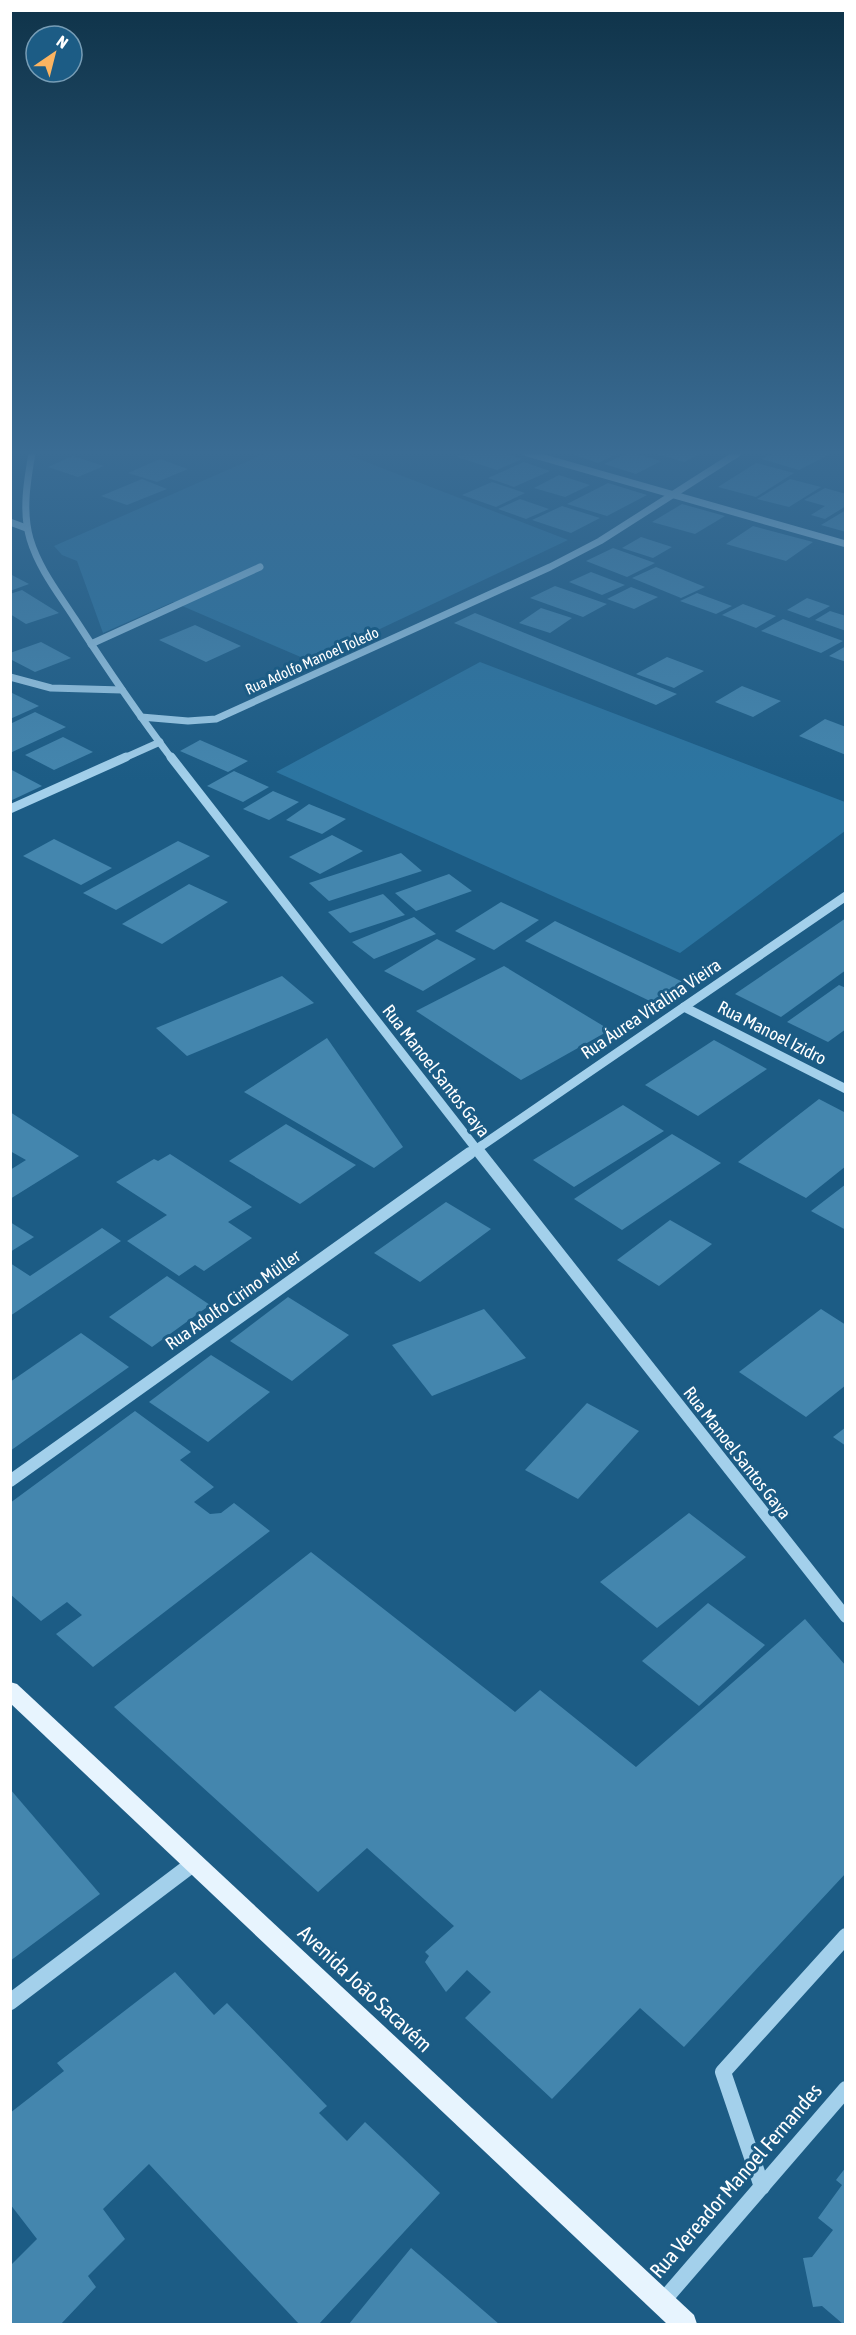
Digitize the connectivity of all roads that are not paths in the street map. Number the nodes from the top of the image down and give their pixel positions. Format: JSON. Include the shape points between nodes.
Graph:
{"nodes":[{"id":1,"x":41,"y":562,"type":"edge"},
{"id":2,"x":560,"y":562,"type":"edge"},
{"id":3,"x":260,"y":567,"type":"dead end"},
{"id":4,"x":91,"y":644,"type":"junction"},
{"id":5,"x":10,"y":677,"type":"edge"},
{"id":6,"x":122,"y":690,"type":"junction"},
{"id":7,"x":141,"y":717,"type":"junction"},
{"id":8,"x":160,"y":742,"type":"junction"},
{"id":9,"x":10,"y":808,"type":"edge"},
{"id":10,"x":846,"y":896,"type":"edge"},
{"id":11,"x":684,"y":1006,"type":"junction"},
{"id":12,"x":846,"y":1089,"type":"edge"},
{"id":13,"x":476,"y":1149,"type":"junction"},
{"id":14,"x":10,"y":1481,"type":"edge"},
{"id":15,"x":846,"y":1617,"type":"edge"},
{"id":16,"x":10,"y":1690,"type":"edge"},
{"id":17,"x":194,"y":1863,"type":"junction"},
{"id":18,"x":846,"y":1936,"type":"edge"},
{"id":19,"x":10,"y":2002,"type":"edge"},
{"id":20,"x":846,"y":2089,"type":"edge"},
{"id":21,"x":762,"y":2187,"type":"junction"},
{"id":22,"x":662,"y":2302,"type":"junction"},
{"id":23,"x":685,"y":2325,"type":"edge"}],
"edges":[{"from":1,"to":4,"type":"street","name":"Rua Manoel Santos Gaya"},
{"from":2,"to":7,"type":"street","name":"Rua Adolfo Manoel Toledo","via":[[216,719]]},
{"from":3,"to":4,"type":"street"},
{"from":4,"to":6,"type":"street","name":"Rua Manoel Santos Gaya"},
{"from":5,"to":6,"type":"street","via":[[55,689]]},
{"from":6,"to":7,"type":"street","name":"Rua Manoel Santos Gaya"},
{"from":7,"to":8,"type":"street","name":"Rua Manoel Santos Gaya"},
{"from":8,"to":9,"type":"street"},
{"from":8,"to":13,"type":"street","name":"Rua Manoel Santos Gaya"},
{"from":10,"to":11,"type":"street","name":"Rua Áurea Vitalina Vieira"},
{"from":11,"to":12,"type":"street","name":"Rua Manoel Izidro"},
{"from":11,"to":13,"type":"street","name":"Rua Áurea Vitalina Vieira"},
{"from":13,"to":14,"type":"street","name":"Rua Adolfo Cirino Müller"},
{"from":13,"to":15,"type":"street","name":"Rua Manoel Santos Gaya"},
{"from":16,"to":17,"type":"main road","name":"Avenida João Sacavém"},
{"from":17,"to":19,"type":"street"},
{"from":17,"to":22,"type":"main road","name":"Avenida João Sacavém"},
{"from":18,"to":21,"type":"street","via":[[723,2072]]},
{"from":20,"to":21,"type":"street","name":"Rua Vereador Manoel Fernandes"},
{"from":21,"to":22,"type":"street","name":"Rua Vereador Manoel Fernandes"},
{"from":22,"to":23,"type":"main road","name":"Avenida João Sacavém"}]}
